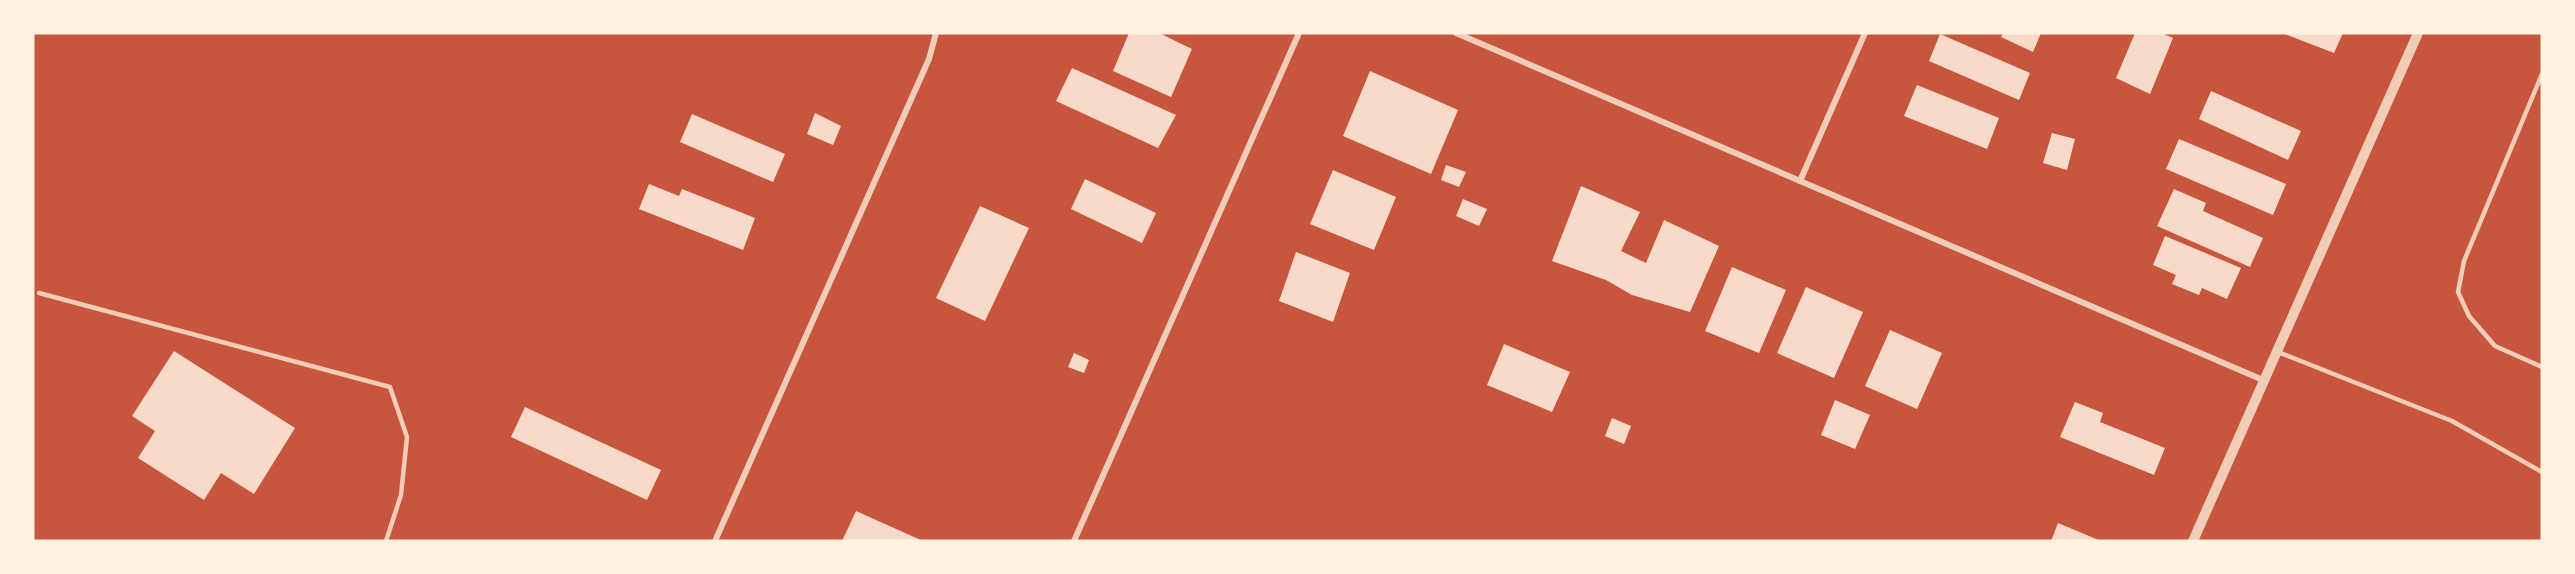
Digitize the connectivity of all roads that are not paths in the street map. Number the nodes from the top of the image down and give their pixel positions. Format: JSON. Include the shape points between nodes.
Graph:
{"nodes":[{"id":1,"x":936,"y":33,"type":"edge"},
{"id":2,"x":1299,"y":33,"type":"edge"},
{"id":3,"x":1456,"y":33,"type":"edge"},
{"id":4,"x":1865,"y":33,"type":"edge"},
{"id":5,"x":2418,"y":33,"type":"edge"},
{"id":6,"x":2542,"y":74,"type":"edge"},
{"id":7,"x":1800,"y":181,"type":"junction"},
{"id":8,"x":39,"y":293,"type":"dead end"},
{"id":9,"x":2276,"y":351,"type":"junction"},
{"id":10,"x":2542,"y":367,"type":"edge"},
{"id":11,"x":2263,"y":380,"type":"junction"},
{"id":12,"x":2542,"y":472,"type":"edge"},
{"id":13,"x":386,"y":541,"type":"edge"},
{"id":14,"x":715,"y":541,"type":"edge"},
{"id":15,"x":1074,"y":541,"type":"edge"},
{"id":16,"x":2193,"y":541,"type":"edge"}],
"edges":[{"from":1,"to":14,"type":"street","via":[[929,58]]},
{"from":2,"to":15,"type":"street"},
{"from":3,"to":7,"type":"street"},
{"from":4,"to":7,"type":"street"},
{"from":5,"to":9,"type":"street"},
{"from":6,"to":10,"type":"lane","via":[[2464,261],[2458,292],[2469,316],[2495,346]]},
{"from":7,"to":11,"type":"street"},
{"from":8,"to":13,"type":"lane","via":[[390,387],[407,437],[401,495]]},
{"from":9,"to":11,"type":"street"},
{"from":9,"to":12,"type":"lane","via":[[2452,421]]},
{"from":11,"to":16,"type":"street"}]}
